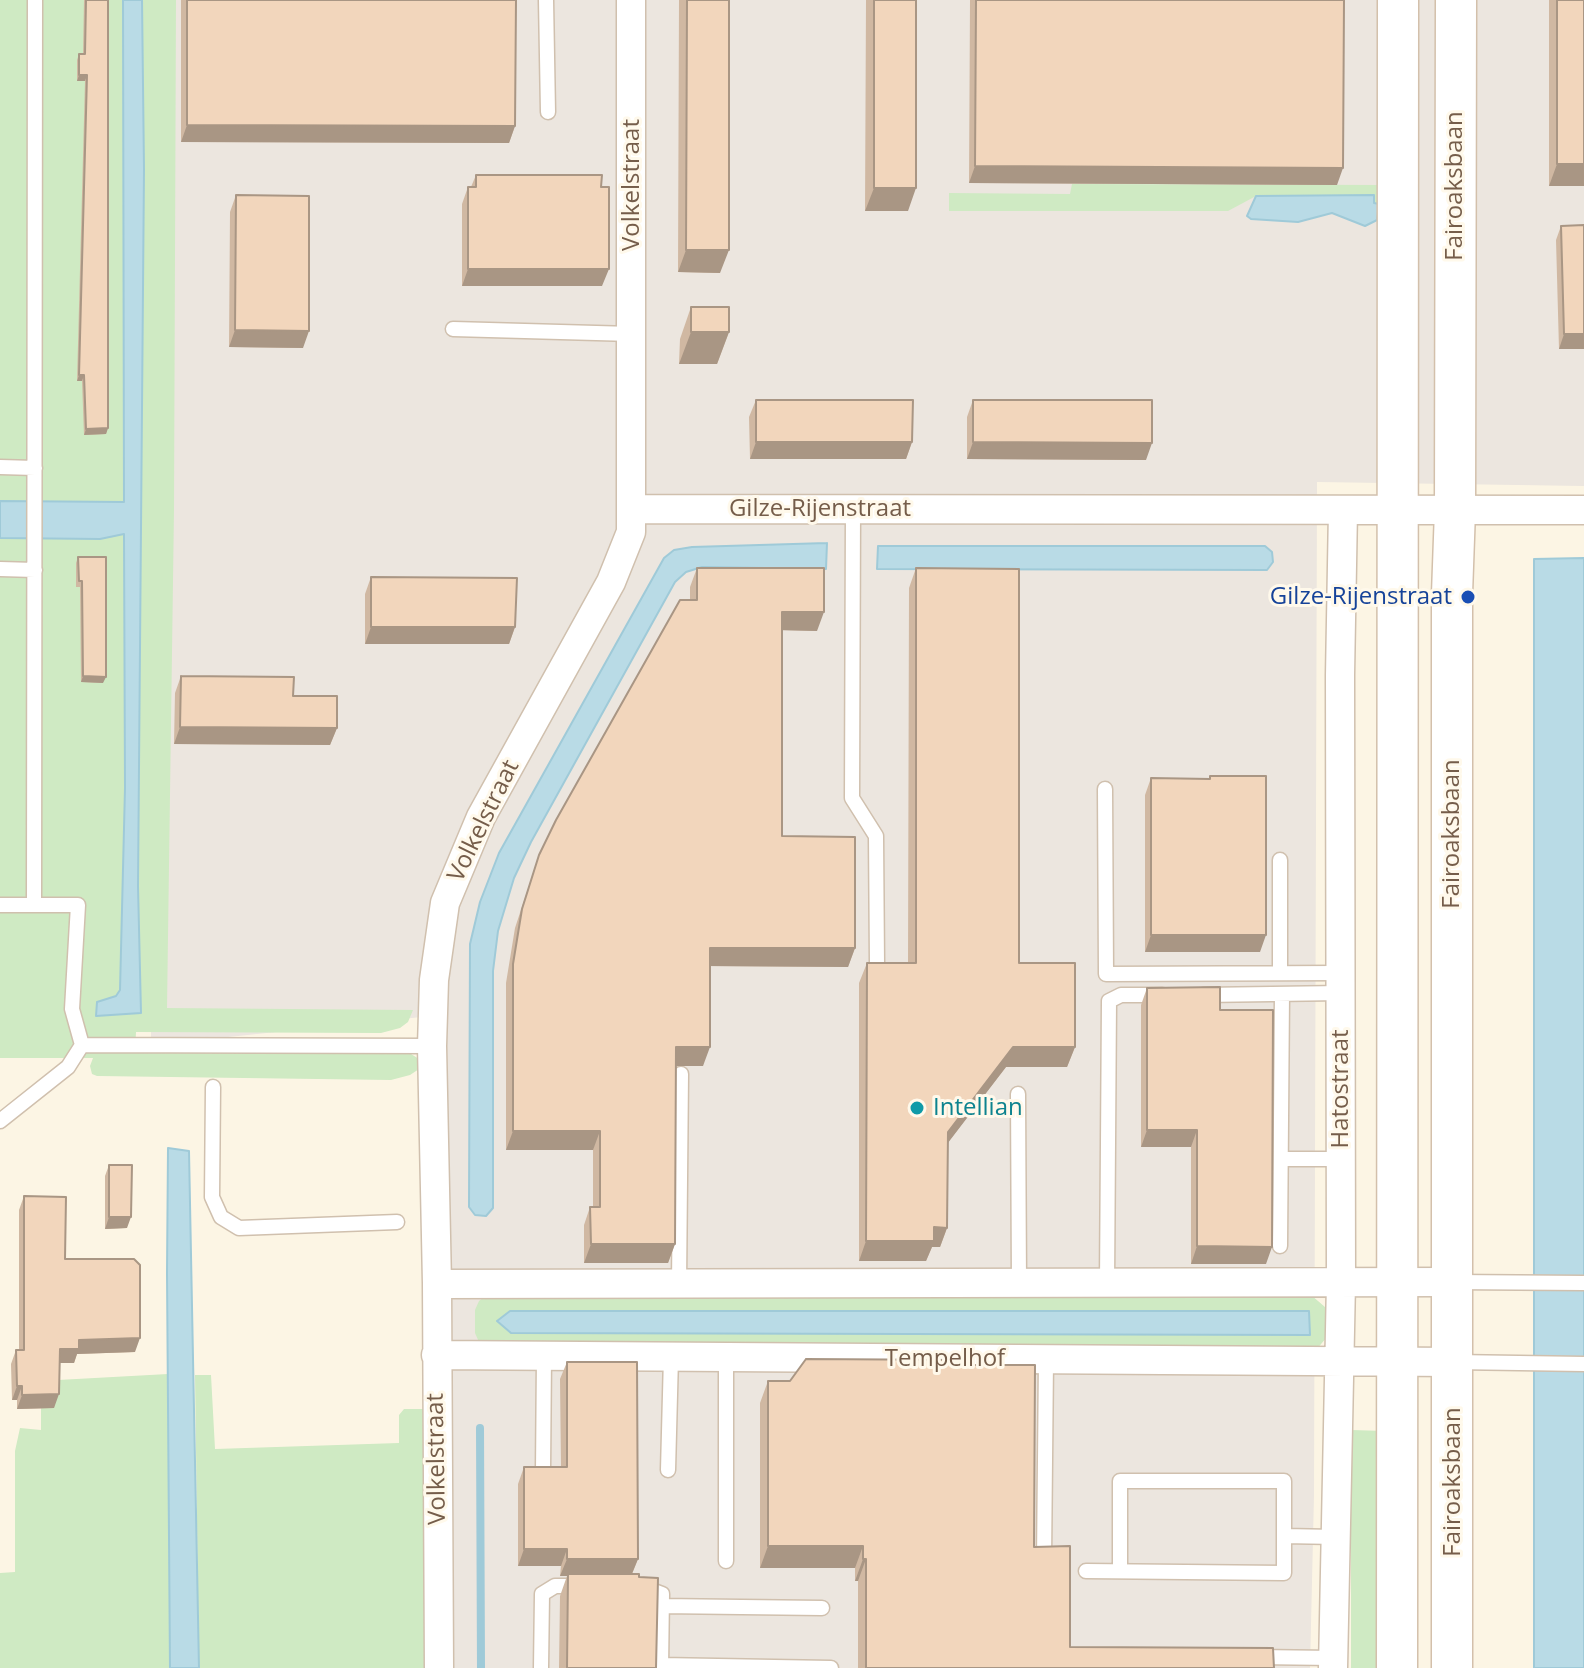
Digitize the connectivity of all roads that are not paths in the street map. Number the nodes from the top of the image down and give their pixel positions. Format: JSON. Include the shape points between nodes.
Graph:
{"nodes":[{"id":1,"x":35,"y":0,"type":"edge"},
{"id":2,"x":546,"y":0,"type":"edge"},
{"id":3,"x":631,"y":0,"type":"edge"},
{"id":4,"x":1398,"y":0,"type":"edge"},
{"id":5,"x":1456,"y":0,"type":"edge"},
{"id":6,"x":548,"y":112,"type":"dead end"},
{"id":7,"x":453,"y":329,"type":"dead end"},
{"id":8,"x":632,"y":334,"type":"junction"},
{"id":9,"x":0,"y":467,"type":"edge"},
{"id":10,"x":35,"y":468,"type":"junction"},
{"id":11,"x":632,"y":509,"type":"junction"},
{"id":12,"x":853,"y":509,"type":"junction"},
{"id":13,"x":1343,"y":510,"type":"junction"},
{"id":14,"x":1397,"y":510,"type":"junction"},
{"id":15,"x":1455,"y":510,"type":"junction"},
{"id":16,"x":1584,"y":510,"type":"edge"},
{"id":17,"x":0,"y":569,"type":"edge"},
{"id":18,"x":35,"y":570,"type":"junction"},
{"id":19,"x":1105,"y":789,"type":"dead end"},
{"id":20,"x":1280,"y":860,"type":"dead end"},
{"id":21,"x":0,"y":905,"type":"edge"},
{"id":22,"x":34,"y":905,"type":"junction"},
{"id":23,"x":877,"y":965,"type":"edge"},
{"id":24,"x":1280,"y":973,"type":"junction"},
{"id":25,"x":1341,"y":983,"type":"junction"},
{"id":26,"x":1282,"y":994,"type":"junction"},
{"id":27,"x":82,"y":1045,"type":"junction"},
{"id":28,"x":432,"y":1046,"type":"junction"},
{"id":29,"x":681,"y":1074,"type":"dead end"},
{"id":30,"x":213,"y":1087,"type":"dead end"},
{"id":31,"x":1018,"y":1094,"type":"dead end"},
{"id":32,"x":0,"y":1121,"type":"edge"},
{"id":33,"x":1281,"y":1159,"type":"junction"},
{"id":34,"x":1341,"y":1159,"type":"junction"},
{"id":35,"x":397,"y":1222,"type":"dead end"},
{"id":36,"x":1280,"y":1246,"type":"dead end"},
{"id":37,"x":1341,"y":1282,"type":"junction"},
{"id":38,"x":1397,"y":1282,"type":"junction"},
{"id":39,"x":1453,"y":1282,"type":"junction"},
{"id":40,"x":1107,"y":1283,"type":"junction"},
{"id":41,"x":1584,"y":1283,"type":"edge"},
{"id":42,"x":437,"y":1284,"type":"junction"},
{"id":43,"x":1019,"y":1284,"type":"junction"},
{"id":44,"x":679,"y":1285,"type":"junction"},
{"id":45,"x":436,"y":1355,"type":"junction"},
{"id":46,"x":544,"y":1356,"type":"junction"},
{"id":47,"x":671,"y":1357,"type":"junction"},
{"id":48,"x":726,"y":1357,"type":"junction"},
{"id":49,"x":1046,"y":1360,"type":"junction"},
{"id":50,"x":1339,"y":1362,"type":"junction"},
{"id":51,"x":1398,"y":1362,"type":"junction"},
{"id":52,"x":1454,"y":1362,"type":"junction"},
{"id":53,"x":1584,"y":1364,"type":"edge"},
{"id":54,"x":543,"y":1470,"type":"edge"},
{"id":55,"x":668,"y":1470,"type":"dead end"},
{"id":56,"x":1284,"y":1536,"type":"junction"},
{"id":57,"x":1336,"y":1537,"type":"junction"},
{"id":58,"x":1044,"y":1560,"type":"edge"},
{"id":59,"x":726,"y":1561,"type":"dead end"},
{"id":60,"x":1086,"y":1571,"type":"dead end"},
{"id":61,"x":1120,"y":1571,"type":"junction"},
{"id":62,"x":599,"y":1586,"type":"edge"},
{"id":63,"x":628,"y":1586,"type":"edge"},
{"id":64,"x":661,"y":1606,"type":"junction"},
{"id":65,"x":822,"y":1608,"type":"dead end"},
{"id":66,"x":1249,"y":1656,"type":"edge"},
{"id":67,"x":1280,"y":1663,"type":"edge"},
{"id":68,"x":1333,"y":1663,"type":"edge"},
{"id":69,"x":661,"y":1667,"type":"edge"},
{"id":70,"x":439,"y":1668,"type":"edge"},
{"id":71,"x":541,"y":1668,"type":"edge"},
{"id":72,"x":831,"y":1668,"type":"edge"},
{"id":73,"x":1397,"y":1668,"type":"edge"},
{"id":74,"x":1452,"y":1668,"type":"edge"}],
"edges":[{"from":1,"to":10,"type":"lane"},
{"from":2,"to":6,"type":"lane"},
{"from":3,"to":8,"type":"street","name":"Volkelstraat"},
{"from":4,"to":14,"type":"main road"},
{"from":5,"to":15,"type":"main road","name":"Fairoaksbaan"},
{"from":7,"to":8,"type":"lane"},
{"from":8,"to":11,"type":"street","name":"Volkelstraat"},
{"from":9,"to":10,"type":"lane"},
{"from":10,"to":18,"type":"lane"},
{"from":11,"to":12,"type":"street","name":"Gilze-Rijenstraat"},
{"from":11,"to":28,"type":"street","name":"Volkelstraat","via":[[631,532],[611,582],[481,817],[445,903]]},
{"from":12,"to":13,"type":"street","name":"Gilze-Rijenstraat"},
{"from":12,"to":23,"type":"lane","via":[[852,798],[876,836]]},
{"from":13,"to":14,"type":"street","name":"Gilze-Rijenstraat"},
{"from":13,"to":25,"type":"street","name":"Hatostraat"},
{"from":14,"to":15,"type":"street","name":"Gilze-Rijenstraat"},
{"from":14,"to":38,"type":"main road"},
{"from":15,"to":16,"type":"street","name":"Gilze-Rijenstraat"},
{"from":15,"to":39,"type":"main road","name":"Fairoaksbaan"},
{"from":17,"to":18,"type":"lane"},
{"from":18,"to":22,"type":"lane"},
{"from":19,"to":24,"type":"lane","via":[[1106,974]]},
{"from":20,"to":24,"type":"lane"},
{"from":21,"to":22,"type":"lane"},
{"from":22,"to":27,"type":"lane","via":[[78,905],[72,1009]]},
{"from":24,"to":25,"type":"lane"},
{"from":25,"to":26,"type":"lane"},
{"from":25,"to":34,"type":"street","name":"Hatostraat"},
{"from":26,"to":33,"type":"lane"},
{"from":26,"to":40,"type":"lane","via":[[1121,995],[1109,1001]]},
{"from":27,"to":28,"type":"lane"},
{"from":27,"to":32,"type":"lane","via":[[68,1067]]},
{"from":28,"to":42,"type":"street","name":"Volkelstraat"},
{"from":29,"to":44,"type":"lane"},
{"from":30,"to":35,"type":"lane","via":[[212,1197],[221,1217],[239,1228]]},
{"from":31,"to":43,"type":"lane"},
{"from":33,"to":34,"type":"lane"},
{"from":33,"to":36,"type":"lane"},
{"from":34,"to":37,"type":"street","name":"Hatostraat"},
{"from":37,"to":38,"type":"street"},
{"from":37,"to":40,"type":"street"},
{"from":37,"to":50,"type":"street","name":"Hatostraat"},
{"from":38,"to":39,"type":"street"},
{"from":38,"to":51,"type":"main road"},
{"from":39,"to":41,"type":"lane"},
{"from":39,"to":52,"type":"main road","name":"Fairoaksbaan"},
{"from":40,"to":43,"type":"street"},
{"from":42,"to":44,"type":"street"},
{"from":42,"to":45,"type":"street","name":"Volkelstraat"},
{"from":43,"to":44,"type":"street"},
{"from":45,"to":46,"type":"street","name":"Tempelhof"},
{"from":45,"to":70,"type":"street","name":"Volkelstraat"},
{"from":46,"to":47,"type":"street","name":"Tempelhof"},
{"from":46,"to":54,"type":"lane"},
{"from":47,"to":48,"type":"street","name":"Tempelhof"},
{"from":47,"to":55,"type":"lane"},
{"from":48,"to":49,"type":"street","name":"Tempelhof"},
{"from":48,"to":59,"type":"lane"},
{"from":49,"to":50,"type":"street","name":"Tempelhof"},
{"from":49,"to":58,"type":"lane"},
{"from":50,"to":51,"type":"street","name":"Tempelhof"},
{"from":50,"to":57,"type":"street","name":"Hatostraat"},
{"from":51,"to":52,"type":"street","name":"Tempelhof"},
{"from":51,"to":73,"type":"main road"},
{"from":52,"to":53,"type":"lane"},
{"from":52,"to":74,"type":"main road","name":"Fairoaksbaan"},
{"from":56,"to":57,"type":"lane"},
{"from":56,"to":61,"type":"lane","via":[[1284,1573]]},
{"from":56,"to":61,"type":"lane","via":[[1284,1481],[1120,1481]]},
{"from":57,"to":68,"type":"street","name":"Hatostraat"},
{"from":60,"to":61,"type":"lane"},
{"from":62,"to":71,"type":"lane","via":[[555,1586],[542,1594]]},
{"from":63,"to":64,"type":"lane","via":[[662,1594]]},
{"from":64,"to":65,"type":"lane"},
{"from":64,"to":69,"type":"lane"},
{"from":66,"to":67,"type":"lane"},
{"from":67,"to":68,"type":"lane"},
{"from":69,"to":72,"type":"lane"}]}
